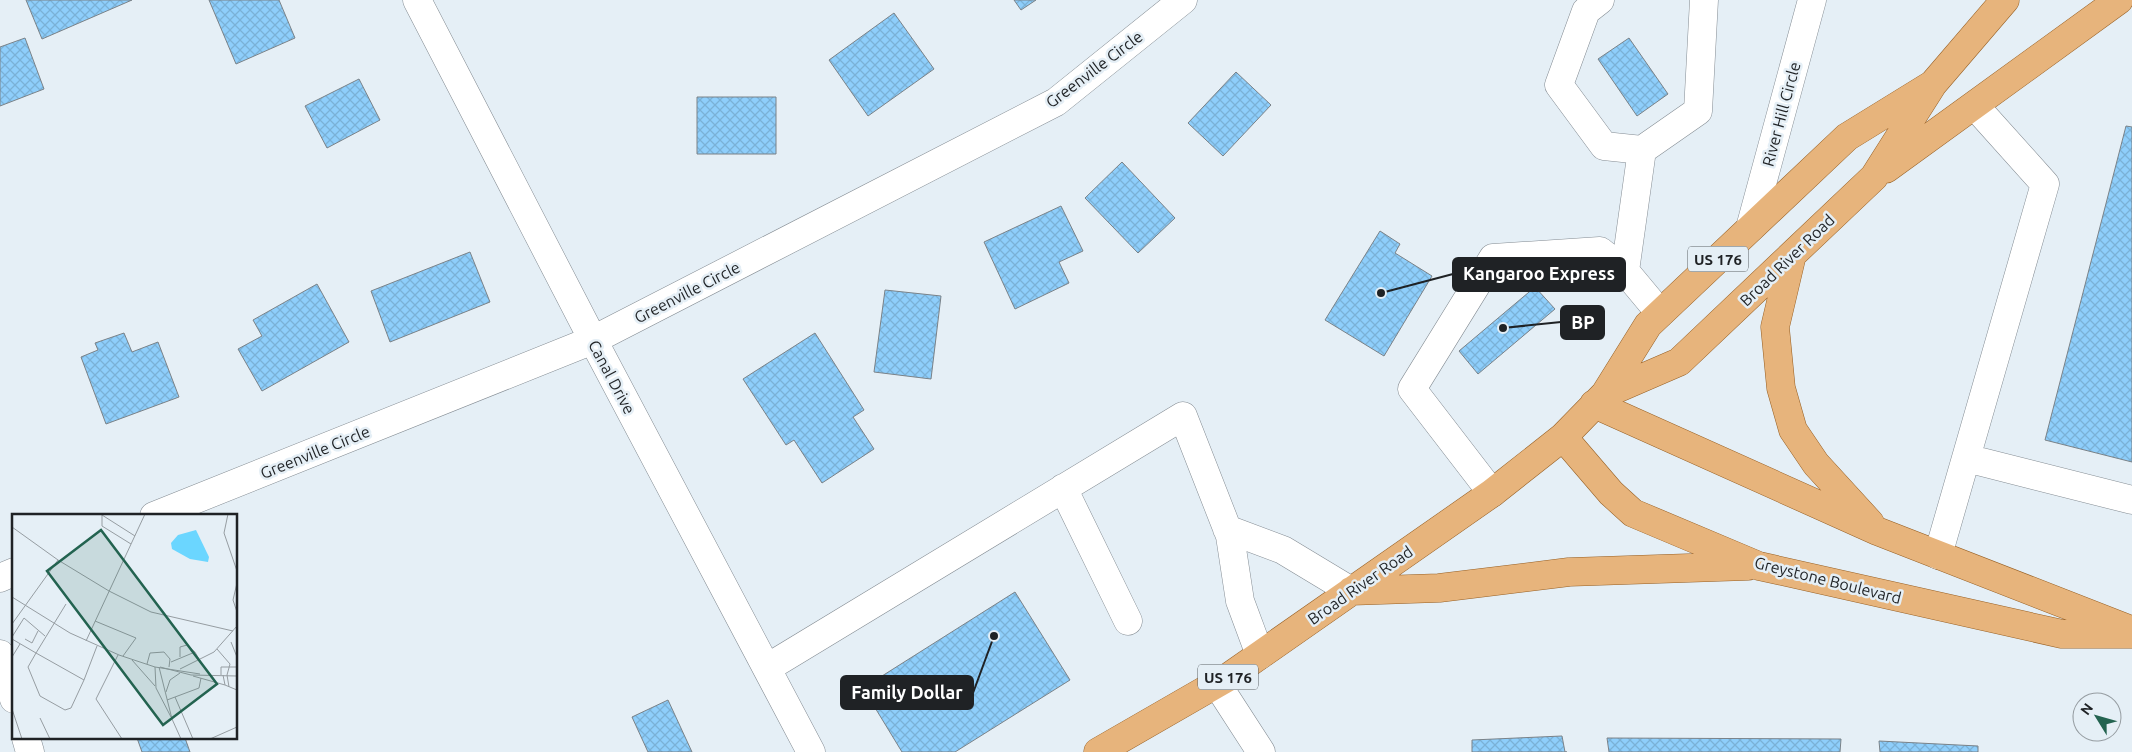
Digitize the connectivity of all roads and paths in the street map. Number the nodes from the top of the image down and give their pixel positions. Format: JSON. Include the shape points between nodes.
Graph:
{"nodes":[{"id":1,"x":417,"y":0,"type":"edge"},
{"id":2,"x":1183,"y":0,"type":"edge"},
{"id":3,"x":1600,"y":0,"type":"edge"},
{"id":4,"x":1704,"y":0,"type":"edge"},
{"id":5,"x":1810,"y":0,"type":"edge"},
{"id":6,"x":2005,"y":0,"type":"edge"},
{"id":7,"x":2119,"y":0,"type":"edge"},
{"id":8,"x":1933,"y":84,"type":"junction"},
{"id":9,"x":1975,"y":106,"type":"junction"},
{"id":10,"x":1642,"y":150,"type":"junction"},
{"id":11,"x":1874,"y":177,"type":"junction"},
{"id":12,"x":1750,"y":228,"type":"junction"},
{"id":13,"x":1792,"y":255,"type":"junction"},
{"id":14,"x":1625,"y":271,"type":"junction"},
{"id":15,"x":1660,"y":313,"type":"junction"},
{"id":16,"x":592,"y":340,"type":"junction"},
{"id":17,"x":1599,"y":399,"type":"junction"},
{"id":18,"x":1563,"y":437,"type":"junction"},
{"id":19,"x":1966,"y":458,"type":"junction"},
{"id":20,"x":1063,"y":488,"type":"junction"},
{"id":21,"x":1492,"y":493,"type":"junction"},
{"id":22,"x":2132,"y":500,"type":"edge"},
{"id":23,"x":159,"y":514,"type":"edge"},
{"id":24,"x":1877,"y":531,"type":"junction"},
{"id":25,"x":1228,"y":532,"type":"junction"},
{"id":26,"x":1938,"y":555,"type":"junction"},
{"id":27,"x":1759,"y":566,"type":"junction"},
{"id":28,"x":12,"y":573,"type":"edge"},
{"id":29,"x":0,"y":578,"type":"edge"},
{"id":30,"x":1351,"y":591,"type":"junction"},
{"id":31,"x":1128,"y":620,"type":"dead end"},
{"id":32,"x":2132,"y":632,"type":"edge"},
{"id":33,"x":0,"y":654,"type":"edge"},
{"id":34,"x":1260,"y":655,"type":"junction"},
{"id":35,"x":767,"y":668,"type":"junction"},
{"id":36,"x":1216,"y":684,"type":"junction"},
{"id":37,"x":12,"y":693,"type":"edge"},
{"id":38,"x":812,"y":752,"type":"edge"},
{"id":39,"x":1098,"y":752,"type":"edge"},
{"id":40,"x":1261,"y":752,"type":"edge"}],
"edges":[{"from":1,"to":16,"type":"street","name":"Canal Drive"},
{"from":2,"to":16,"type":"street","name":"Greenville Circle","via":[[1056,102]]},
{"from":3,"to":10,"type":"street","via":[[1586,11],[1559,85],[1604,146]]},
{"from":4,"to":10,"type":"street","via":[[1698,111]]},
{"from":5,"to":12,"type":"street","name":"River Hill Circle"},
{"from":6,"to":8,"type":"main road","name":"Broad River Road","number":"US 176"},
{"from":7,"to":9,"type":"main road"},
{"from":8,"to":11,"type":"main road","name":"Broad River Road"},
{"from":8,"to":12,"type":"main road","name":"Broad River Road","number":"US 176","via":[[1847,137]]},
{"from":9,"to":11,"type":"main road"},
{"from":9,"to":19,"type":"street","via":[[2044,184]]},
{"from":10,"to":14,"type":"street"},
{"from":11,"to":13,"type":"main road","name":"Broad River Road"},
{"from":12,"to":15,"type":"main road","name":"Broad River Road","number":"US 176"},
{"from":13,"to":17,"type":"main road","name":"Broad River Road","via":[[1679,362]]},
{"from":13,"to":24,"type":"main road","via":[[1775,327],[1780,388],[1793,430],[1816,464]]},
{"from":14,"to":15,"type":"street"},
{"from":14,"to":21,"type":"street","via":[[1600,251],[1493,258],[1412,389]]},
{"from":15,"to":17,"type":"main road","name":"Broad River Road","number":"US 176","via":[[1648,325]]},
{"from":16,"to":23,"type":"street","name":"Greenville Circle"},
{"from":16,"to":35,"type":"street","name":"Canal Drive"},
{"from":17,"to":18,"type":"main road","name":"Broad River Road","number":"US 176"},
{"from":17,"to":24,"type":"main road","name":"Greystone Boulevard"},
{"from":18,"to":21,"type":"main road","name":"Broad River Road","number":"US 176"},
{"from":18,"to":27,"type":"main road","name":"Greystone Boulevard","via":[[1611,493],[1633,513]]},
{"from":19,"to":22,"type":"street"},
{"from":19,"to":26,"type":"street"},
{"from":20,"to":25,"type":"street","via":[[1182,416]]},
{"from":20,"to":31,"type":"street"},
{"from":20,"to":35,"type":"street"},
{"from":21,"to":30,"type":"main road","name":"Broad River Road","number":"US 176"},
{"from":24,"to":26,"type":"main road","name":"Greystone Boulevard"},
{"from":25,"to":30,"type":"street","via":[[1283,550]]},
{"from":25,"to":34,"type":"street","via":[[1240,601]]},
{"from":26,"to":32,"type":"main road","name":"Greystone Boulevard"},
{"from":27,"to":30,"type":"main road","via":[[1570,572],[1439,588]]},
{"from":27,"to":32,"type":"main road","name":"Greystone Boulevard","via":[[2062,634]]},
{"from":28,"to":29,"type":"street"},
{"from":30,"to":34,"type":"main road","name":"Broad River Road","number":"US 176"},
{"from":33,"to":37,"type":"street"},
{"from":34,"to":36,"type":"main road","name":"Broad River Road","number":"US 176"},
{"from":35,"to":38,"type":"street","name":"Canal Drive"},
{"from":36,"to":39,"type":"main road","name":"Broad River Road","number":"US 176"},
{"from":36,"to":40,"type":"street"}]}
